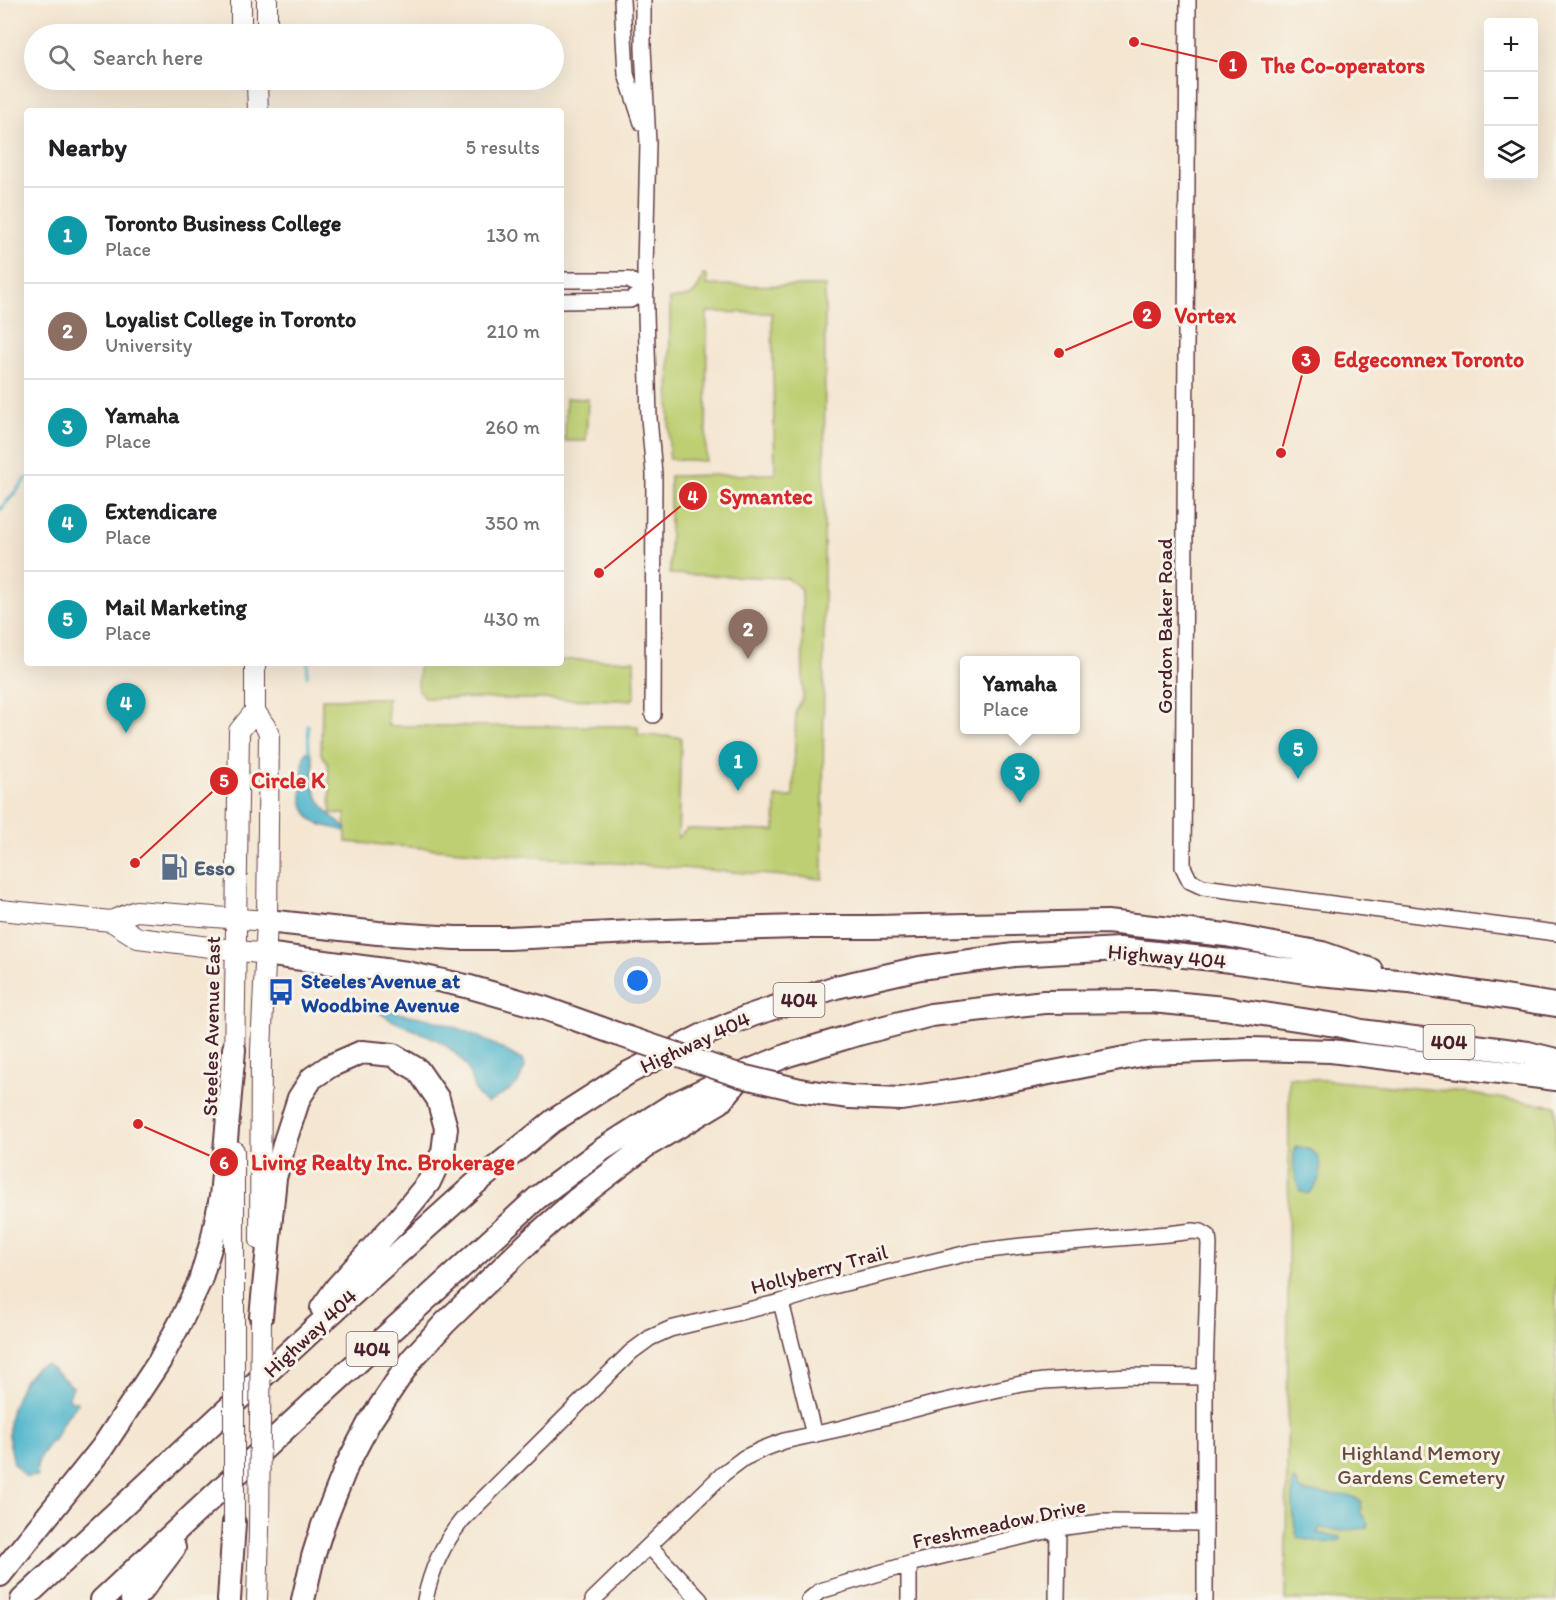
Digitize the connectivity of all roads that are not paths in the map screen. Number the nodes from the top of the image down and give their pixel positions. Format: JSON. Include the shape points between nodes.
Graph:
{"nodes":[{"id":1,"x":241,"y":0,"type":"edge"},
{"id":2,"x":267,"y":0,"type":"edge"},
{"id":3,"x":622,"y":0,"type":"edge"},
{"id":4,"x":643,"y":0,"type":"edge"},
{"id":5,"x":1188,"y":0,"type":"edge"},
{"id":6,"x":241,"y":24,"type":"edge"},
{"id":7,"x":267,"y":24,"type":"edge"},
{"id":8,"x":257,"y":90,"type":"edge"},
{"id":9,"x":258,"y":108,"type":"edge"},
{"id":10,"x":648,"y":143,"type":"junction"},
{"id":11,"x":564,"y":280,"type":"edge"},
{"id":12,"x":645,"y":290,"type":"junction"},
{"id":13,"x":564,"y":301,"type":"edge"},
{"id":14,"x":255,"y":666,"type":"edge"},
{"id":15,"x":255,"y":711,"type":"junction"},
{"id":16,"x":653,"y":715,"type":"dead end"},
{"id":17,"x":0,"y":910,"type":"edge"},
{"id":18,"x":236,"y":919,"type":"junction"},
{"id":19,"x":111,"y":921,"type":"junction"},
{"id":20,"x":267,"y":921,"type":"junction"},
{"id":21,"x":1556,"y":933,"type":"edge"},
{"id":22,"x":236,"y":951,"type":"junction"},
{"id":23,"x":265,"y":954,"type":"junction"},
{"id":24,"x":1409,"y":982,"type":"junction"},
{"id":25,"x":1556,"y":1005,"type":"edge"},
{"id":26,"x":234,"y":1049,"type":"junction"},
{"id":27,"x":1556,"y":1060,"type":"edge"},
{"id":28,"x":744,"y":1073,"type":"junction"},
{"id":29,"x":1556,"y":1079,"type":"edge"},
{"id":30,"x":781,"y":1302,"type":"junction"},
{"id":31,"x":261,"y":1317,"type":"junction"},
{"id":32,"x":295,"y":1346,"type":"junction"},
{"id":33,"x":1205,"y":1377,"type":"junction"},
{"id":34,"x":814,"y":1435,"type":"junction"},
{"id":35,"x":208,"y":1501,"type":"junction"},
{"id":36,"x":234,"y":1523,"type":"junction"},
{"id":37,"x":1205,"y":1523,"type":"junction"},
{"id":38,"x":1058,"y":1528,"type":"junction"},
{"id":39,"x":650,"y":1547,"type":"junction"},
{"id":40,"x":909,"y":1564,"type":"junction"},
{"id":41,"x":0,"y":1575,"type":"edge"},
{"id":42,"x":22,"y":1600,"type":"edge"},
{"id":43,"x":102,"y":1600,"type":"edge"},
{"id":44,"x":132,"y":1600,"type":"edge"},
{"id":45,"x":229,"y":1600,"type":"edge"},
{"id":46,"x":235,"y":1600,"type":"edge"},
{"id":47,"x":257,"y":1600,"type":"edge"},
{"id":48,"x":303,"y":1600,"type":"edge"},
{"id":49,"x":425,"y":1600,"type":"edge"},
{"id":50,"x":593,"y":1600,"type":"edge"},
{"id":51,"x":700,"y":1600,"type":"edge"},
{"id":52,"x":809,"y":1600,"type":"edge"},
{"id":53,"x":909,"y":1600,"type":"edge"},
{"id":54,"x":1057,"y":1600,"type":"edge"},
{"id":55,"x":1205,"y":1600,"type":"edge"}],
"edges":[{"from":1,"to":6,"type":"main road"},
{"from":2,"to":7,"type":"main road"},
{"from":3,"to":10,"type":"street","via":[[626,74]]},
{"from":4,"to":10,"type":"street"},
{"from":5,"to":21,"type":"street","name":"Gordon Baker Road","via":[[1183,867],[1190,881],[1203,887]]},
{"from":8,"to":9,"type":"main road"},
{"from":10,"to":12,"type":"street"},
{"from":11,"to":12,"type":"street","via":[[629,280]]},
{"from":12,"to":13,"type":"street","via":[[630,300]]},
{"from":12,"to":16,"type":"street","via":[[654,474]]},
{"from":14,"to":15,"type":"main road"},
{"from":15,"to":18,"type":"main road","name":"Steeles Avenue East","via":[[238,731]]},
{"from":15,"to":20,"type":"main road","via":[[269,732]]},
{"from":17,"to":19,"type":"main road"},
{"from":18,"to":19,"type":"main road","via":[[136,911]]},
{"from":18,"to":20,"type":"main road"},
{"from":18,"to":22,"type":"main road","name":"Steeles Avenue East"},
{"from":19,"to":22,"type":"main road","via":[[138,938]]},
{"from":20,"to":23,"type":"main road"},
{"from":20,"to":24,"type":"highway","via":[[455,938],[1107,922],[1226,935],[1322,953]]},
{"from":22,"to":23,"type":"main road"},
{"from":22,"to":26,"type":"main road","name":"Steeles Avenue East"},
{"from":23,"to":29,"type":"highway","bridge":true,"via":[[407,973],[470,987],[544,1008],[741,1076],[850,1097],[901,1099],[1150,1053],[1250,1049],[1331,1052]]},
{"from":23,"to":31,"type":"main road"},
{"from":24,"to":25,"type":"highway","name":"Highway 404","number":"404"},
{"from":24,"to":32,"type":"highway","name":"Highway 404","number":"404","via":[[1119,949],[1014,955],[920,968],[836,987],[701,1036],[627,1073],[553,1121],[475,1184]]},
{"from":26,"to":36,"type":"main road","name":"Steeles Avenue East","bridge":true},
{"from":26,"to":41,"type":"highway","via":[[221,1197],[200,1281],[159,1362],[102,1448]]},
{"from":27,"to":28,"type":"highway","number":"404","via":[[1152,1000],[1044,1002],[931,1015],[798,1052]]},
{"from":28,"to":35,"type":"highway","number":"404","via":[[672,1105],[537,1198]]},
{"from":28,"to":48,"type":"highway","via":[[720,1102],[646,1146],[576,1200],[523,1247],[411,1360],[347,1465],[322,1525]]},
{"from":30,"to":33,"type":"street","name":"Hollyberry Trail","via":[[972,1252],[1201,1232],[1208,1236],[1209,1244]]},
{"from":30,"to":34,"type":"street"},
{"from":30,"to":49,"type":"street","name":"Hollyberry Trail","via":[[670,1329],[636,1347],[461,1522],[437,1561]]},
{"from":31,"to":32,"type":"highway","via":[[275,1178],[299,1098],[312,1078],[330,1066],[362,1052],[393,1055],[417,1070],[438,1099],[446,1128],[443,1152],[429,1182],[337,1287]]},
{"from":31,"to":47,"type":"main road","bridge":true},
{"from":32,"to":42,"type":"highway","name":"Highway 404","number":"404"},
{"from":33,"to":34,"type":"street","via":[[1044,1381],[937,1403]]},
{"from":33,"to":37,"type":"street","name":"Hollyberry Trail"},
{"from":34,"to":39,"type":"street","via":[[784,1441],[744,1458]]},
{"from":35,"to":43,"type":"highway","number":"404"},
{"from":35,"to":44,"type":"highway"},
{"from":36,"to":45,"type":"highway"},
{"from":36,"to":46,"type":"main road","name":"Steeles Avenue East"},
{"from":37,"to":38,"type":"street","name":"Freshmeadow Drive","via":[[1102,1522]]},
{"from":37,"to":55,"type":"street","name":"Hollyberry Trail"},
{"from":38,"to":40,"type":"street","name":"Freshmeadow Drive"},
{"from":38,"to":54,"type":"street"},
{"from":39,"to":50,"type":"street"},
{"from":39,"to":51,"type":"street"},
{"from":40,"to":52,"type":"street","name":"Freshmeadow Drive","via":[[820,1591]]},
{"from":40,"to":53,"type":"street"}]}
